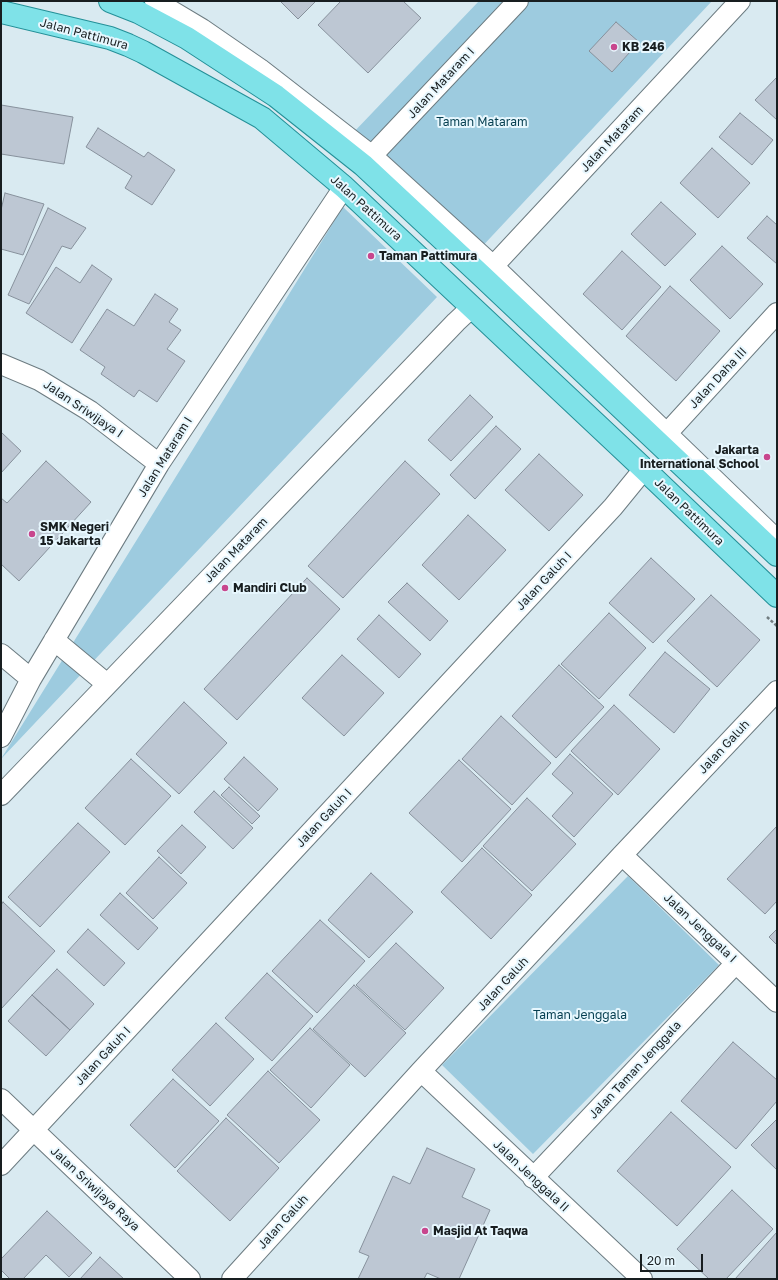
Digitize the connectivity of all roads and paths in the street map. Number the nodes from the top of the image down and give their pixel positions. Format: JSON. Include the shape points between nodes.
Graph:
{"nodes":[{"id":1,"x":110,"y":1,"type":"edge"},
{"id":2,"x":518,"y":1,"type":"edge"},
{"id":3,"x":740,"y":1,"type":"edge"},
{"id":4,"x":148,"y":5,"type":"edge"},
{"id":5,"x":1,"y":12,"type":"edge"},
{"id":6,"x":367,"y":161,"type":"junction"},
{"id":7,"x":344,"y":187,"type":"junction"},
{"id":8,"x":488,"y":272,"type":"junction"},
{"id":9,"x":472,"y":307,"type":"junction"},
{"id":10,"x":777,"y":313,"type":"edge"},
{"id":11,"x":1,"y":364,"type":"edge"},
{"id":12,"x":663,"y":438,"type":"junction"},
{"id":13,"x":159,"y":464,"type":"junction"},
{"id":14,"x":644,"y":469,"type":"junction"},
{"id":15,"x":777,"y":540,"type":"edge"},
{"id":16,"x":777,"y":555,"type":"edge"},
{"id":17,"x":777,"y":596,"type":"edge"},
{"id":18,"x":54,"y":640,"type":"junction"},
{"id":19,"x":1,"y":654,"type":"edge"},
{"id":20,"x":31,"y":679,"type":"junction"},
{"id":21,"x":107,"y":684,"type":"junction"},
{"id":22,"x":777,"y":691,"type":"edge"},
{"id":23,"x":1,"y":737,"type":"edge"},
{"id":24,"x":1,"y":795,"type":"edge"},
{"id":25,"x":622,"y":856,"type":"junction"},
{"id":26,"x":736,"y":963,"type":"junction"},
{"id":27,"x":777,"y":1002,"type":"edge"},
{"id":28,"x":421,"y":1072,"type":"junction"},
{"id":29,"x":1,"y":1099,"type":"edge"},
{"id":30,"x":34,"y":1131,"type":"junction"},
{"id":31,"x":1,"y":1166,"type":"edge"},
{"id":32,"x":533,"y":1178,"type":"junction"},
{"id":33,"x":190,"y":1279,"type":"edge"},
{"id":34,"x":232,"y":1279,"type":"edge"},
{"id":35,"x":642,"y":1279,"type":"edge"}],
"edges":[{"from":1,"to":4,"type":"main road"},
{"from":2,"to":6,"type":"street","name":"Jalan Mataram I"},
{"from":3,"to":8,"type":"street","name":"Jalan Mataram"},
{"from":4,"to":6,"type":"main road","via":[[187,38],[276,96]]},
{"from":5,"to":7,"type":"main road","name":"Jalan Pattimura","via":[[110,38],[143,52],[262,118]]},
{"from":6,"to":8,"type":"main road"},
{"from":7,"to":9,"type":"main road","name":"Jalan Pattimura"},
{"from":7,"to":13,"type":"street","name":"Jalan Mataram I"},
{"from":8,"to":12,"type":"main road"},
{"from":9,"to":14,"type":"main road","name":"Jalan Pattimura"},
{"from":9,"to":21,"type":"street","name":"Jalan Mataram"},
{"from":10,"to":12,"type":"street","name":"Jalan Daha III"},
{"from":11,"to":13,"type":"street","name":"Jalan Sriwijaya I","via":[[39,380],[90,412]]},
{"from":12,"to":15,"type":"street"},
{"from":12,"to":16,"type":"main road"},
{"from":13,"to":18,"type":"street","name":"Jalan Mataram I"},
{"from":14,"to":17,"type":"main road","name":"Jalan Pattimura"},
{"from":14,"to":30,"type":"street","name":"Jalan Galuh I","via":[[608,512]]},
{"from":18,"to":20,"type":"street","name":"Jalan Mataram I"},
{"from":18,"to":21,"type":"street"},
{"from":19,"to":20,"type":"street"},
{"from":20,"to":23,"type":"street","name":"Jalan Mataram I"},
{"from":21,"to":24,"type":"street","name":"Jalan Mataram"},
{"from":22,"to":25,"type":"street","name":"Jalan Galuh"},
{"from":25,"to":26,"type":"street","name":"Jalan Jenggala I"},
{"from":25,"to":28,"type":"street","name":"Jalan Galuh"},
{"from":26,"to":27,"type":"street","name":"Jalan Jenggala I"},
{"from":26,"to":32,"type":"street","name":"Jalan Taman Jenggala"},
{"from":28,"to":32,"type":"street","name":"Jalan Jenggala II"},
{"from":28,"to":34,"type":"street","name":"Jalan Galuh"},
{"from":29,"to":30,"type":"street","name":"Jalan Sriwijaya Raya"},
{"from":30,"to":31,"type":"street","name":"Jalan Galuh I"},
{"from":30,"to":33,"type":"street","name":"Jalan Sriwijaya Raya"},
{"from":32,"to":35,"type":"street","name":"Jalan Jenggala II"}]}
